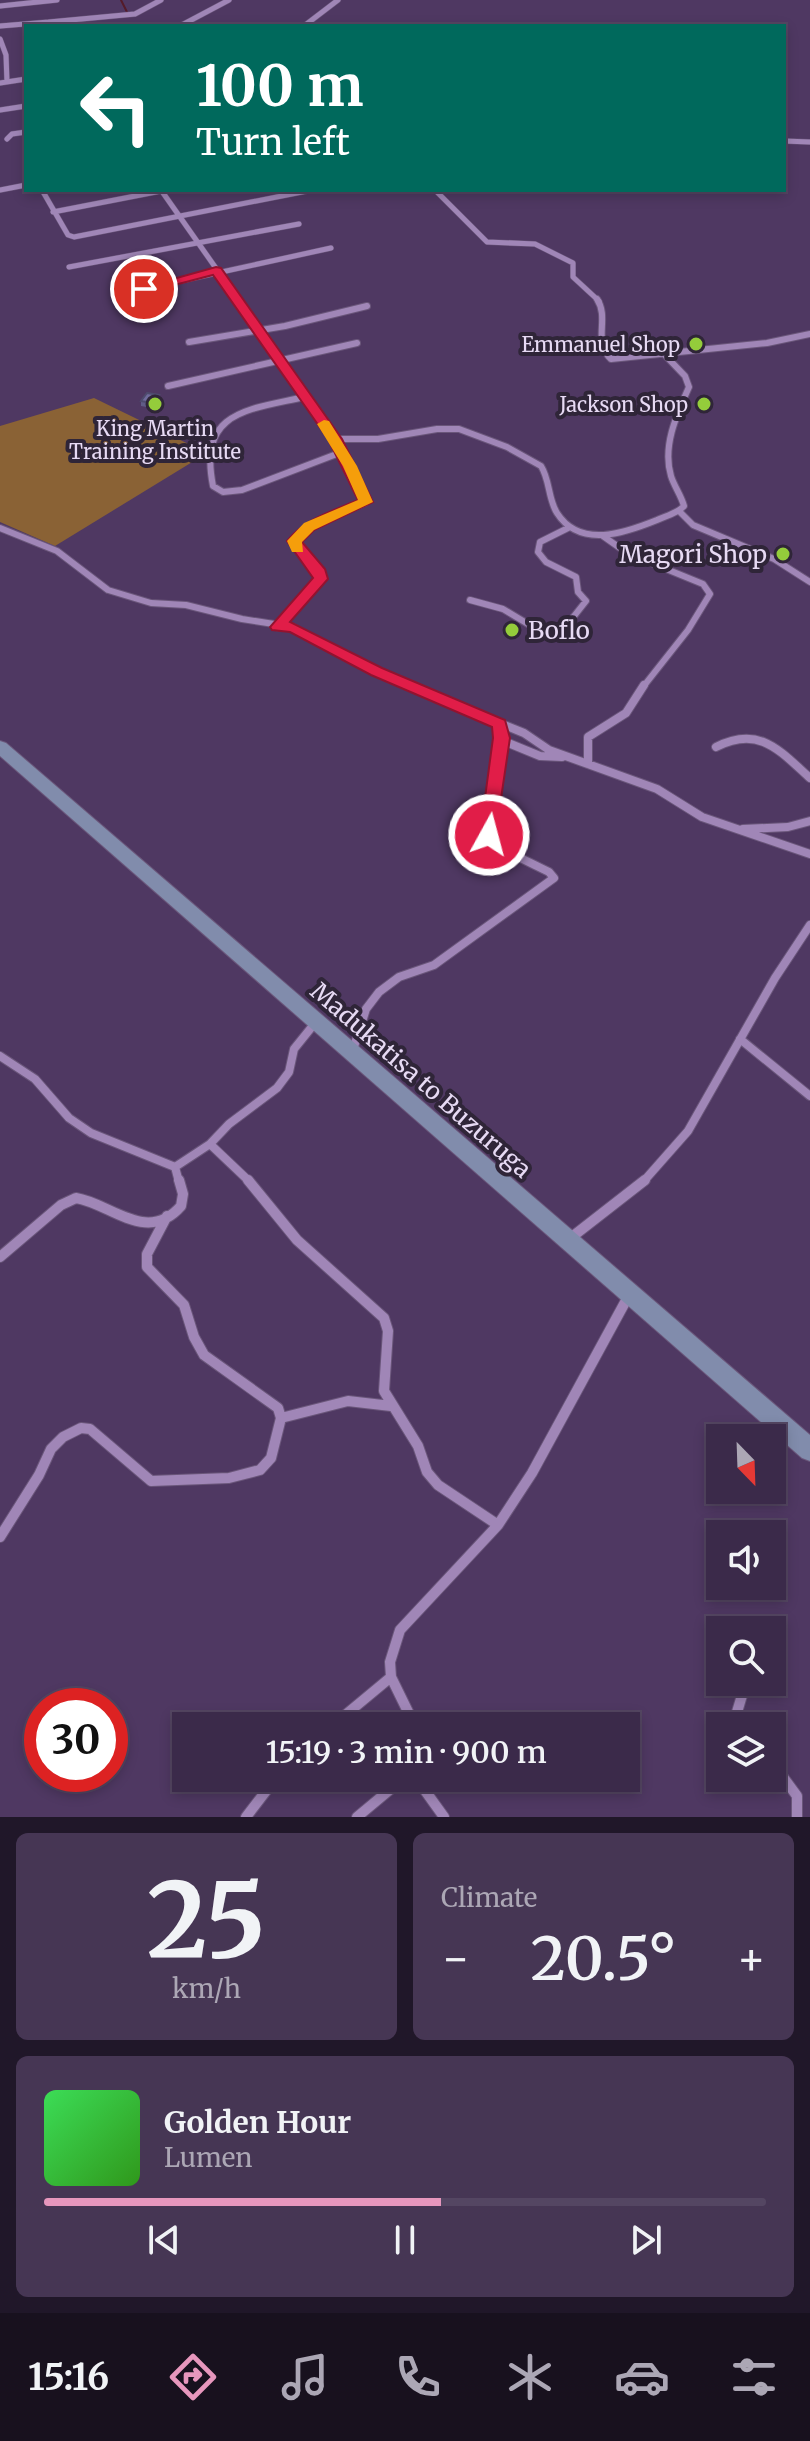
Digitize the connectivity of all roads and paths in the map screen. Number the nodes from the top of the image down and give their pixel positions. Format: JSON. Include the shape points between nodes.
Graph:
{"nodes":[{"id":1,"x":57,"y":0,"type":"edge"},
{"id":2,"x":161,"y":0,"type":"edge"},
{"id":3,"x":229,"y":0,"type":"edge"},
{"id":4,"x":338,"y":0,"type":"edge"},
{"id":5,"x":0,"y":6,"type":"edge"},
{"id":6,"x":50,"y":24,"type":"edge"},
{"id":7,"x":184,"y":24,"type":"edge"},
{"id":8,"x":307,"y":24,"type":"edge"},
{"id":9,"x":24,"y":25,"type":"edge"},
{"id":10,"x":0,"y":26,"type":"edge"},
{"id":11,"x":0,"y":39,"type":"edge"},
{"id":12,"x":3,"y":61,"type":"edge"},
{"id":13,"x":24,"y":79,"type":"edge"},
{"id":14,"x":7,"y":82,"type":"junction"},
{"id":15,"x":0,"y":83,"type":"edge"},
{"id":16,"x":24,"y":106,"type":"edge"},
{"id":17,"x":0,"y":110,"type":"edge"},
{"id":18,"x":24,"y":132,"type":"edge"},
{"id":19,"x":7,"y":139,"type":"dead end"},
{"id":20,"x":786,"y":141,"type":"edge"},
{"id":21,"x":810,"y":142,"type":"edge"},
{"id":22,"x":24,"y":185,"type":"edge"},
{"id":23,"x":0,"y":190,"type":"edge"},
{"id":24,"x":43,"y":192,"type":"edge"},
{"id":25,"x":151,"y":192,"type":"edge"},
{"id":26,"x":162,"y":192,"type":"edge"},
{"id":27,"x":302,"y":192,"type":"edge"},
{"id":28,"x":437,"y":192,"type":"edge"},
{"id":29,"x":53,"y":212,"type":"junction"},
{"id":30,"x":179,"y":216,"type":"junction"},
{"id":31,"x":299,"y":224,"type":"dead end"},
{"id":32,"x":198,"y":243,"type":"junction"},
{"id":33,"x":331,"y":248,"type":"dead end"},
{"id":34,"x":69,"y":267,"type":"dead end"},
{"id":35,"x":216,"y":271,"type":"junction"},
{"id":36,"x":144,"y":289,"type":"dead end"},
{"id":37,"x":367,"y":306,"type":"dead end"},
{"id":38,"x":256,"y":330,"type":"junction"},
{"id":39,"x":810,"y":334,"type":"edge"},
{"id":40,"x":189,"y":342,"type":"dead end"},
{"id":41,"x":357,"y":343,"type":"dead end"},
{"id":42,"x":663,"y":353,"type":"junction"},
{"id":43,"x":281,"y":362,"type":"junction"},
{"id":44,"x":168,"y":386,"type":"dead end"},
{"id":45,"x":304,"y":397,"type":"junction"},
{"id":46,"x":335,"y":439,"type":"junction"},
{"id":47,"x":342,"y":452,"type":"junction"},
{"id":48,"x":679,"y":511,"type":"junction"},
{"id":49,"x":0,"y":528,"type":"edge"},
{"id":50,"x":568,"y":528,"type":"junction"},
{"id":51,"x":603,"y":536,"type":"junction"},
{"id":52,"x":810,"y":582,"type":"edge"},
{"id":53,"x":470,"y":600,"type":"dead end"},
{"id":54,"x":277,"y":627,"type":"junction"},
{"id":55,"x":500,"y":724,"type":"junction"},
{"id":56,"x":501,"y":740,"type":"junction"},
{"id":57,"x":0,"y":747,"type":"edge"},
{"id":58,"x":716,"y":747,"type":"dead end"},
{"id":59,"x":567,"y":756,"type":"junction"},
{"id":60,"x":588,"y":764,"type":"junction"},
{"id":61,"x":810,"y":778,"type":"edge"},
{"id":62,"x":810,"y":821,"type":"edge"},
{"id":63,"x":734,"y":829,"type":"junction"},
{"id":64,"x":810,"y":854,"type":"edge"},
{"id":65,"x":810,"y":925,"type":"edge"},
{"id":66,"x":315,"y":1023,"type":"junction"},
{"id":67,"x":740,"y":1039,"type":"junction"},
{"id":68,"x":352,"y":1054,"type":"junction"},
{"id":69,"x":0,"y":1056,"type":"edge"},
{"id":70,"x":810,"y":1096,"type":"edge"},
{"id":71,"x":210,"y":1144,"type":"junction"},
{"id":72,"x":175,"y":1167,"type":"junction"},
{"id":73,"x":167,"y":1216,"type":"junction"},
{"id":74,"x":568,"y":1241,"type":"junction"},
{"id":75,"x":0,"y":1257,"type":"edge"},
{"id":76,"x":629,"y":1294,"type":"junction"},
{"id":77,"x":391,"y":1406,"type":"junction"},
{"id":78,"x":281,"y":1418,"type":"junction"},
{"id":79,"x":810,"y":1450,"type":"edge"},
{"id":80,"x":498,"y":1525,"type":"junction"},
{"id":81,"x":0,"y":1537,"type":"edge"},
{"id":82,"x":391,"y":1677,"type":"junction"},
{"id":83,"x":349,"y":1712,"type":"edge"},
{"id":84,"x":408,"y":1712,"type":"edge"},
{"id":85,"x":786,"y":1781,"type":"edge"},
{"id":86,"x":265,"y":1792,"type":"edge"},
{"id":87,"x":387,"y":1792,"type":"edge"},
{"id":88,"x":426,"y":1792,"type":"edge"},
{"id":89,"x":246,"y":1817,"type":"edge"},
{"id":90,"x":357,"y":1817,"type":"edge"},
{"id":91,"x":444,"y":1817,"type":"edge"},
{"id":92,"x":797,"y":1817,"type":"edge"}],
"edges":[{"from":1,"to":5,"type":"street"},
{"from":2,"to":6,"type":"street","via":[[135,14]]},
{"from":3,"to":7,"type":"street"},
{"from":4,"to":8,"type":"street"},
{"from":9,"to":10,"type":"street"},
{"from":11,"to":12,"type":"street"},
{"from":12,"to":14,"type":"street"},
{"from":13,"to":14,"type":"street"},
{"from":14,"to":15,"type":"street"},
{"from":16,"to":17,"type":"street"},
{"from":18,"to":19,"type":"street"},
{"from":20,"to":21,"type":"street"},
{"from":22,"to":23,"type":"street"},
{"from":24,"to":29,"type":"street"},
{"from":25,"to":29,"type":"street"},
{"from":26,"to":30,"type":"street"},
{"from":27,"to":30,"type":"street"},
{"from":28,"to":42,"type":"street","via":[[487,242],[535,244],[573,263],[573,277],[600,302],[600,342],[608,358]]},
{"from":29,"to":30,"type":"street","via":[[74,237]]},
{"from":30,"to":32,"type":"street"},
{"from":31,"to":32,"type":"street"},
{"from":32,"to":34,"type":"street"},
{"from":32,"to":35,"type":"street"},
{"from":33,"to":35,"type":"street"},
{"from":35,"to":36,"type":"street"},
{"from":35,"to":38,"type":"street"},
{"from":37,"to":38,"type":"street"},
{"from":38,"to":40,"type":"street"},
{"from":38,"to":43,"type":"street"},
{"from":39,"to":42,"type":"street"},
{"from":41,"to":43,"type":"street"},
{"from":42,"to":48,"type":"street","via":[[689,387],[669,457],[669,472],[684,501]]},
{"from":43,"to":44,"type":"street"},
{"from":43,"to":45,"type":"street"},
{"from":45,"to":46,"type":"street"},
{"from":45,"to":47,"type":"street","via":[[226,419],[207,457],[213,486],[223,492],[242,490]]},
{"from":46,"to":47,"type":"street"},
{"from":46,"to":50,"type":"street","via":[[449,429],[477,434],[540,465],[552,503]]},
{"from":47,"to":54,"type":"street","via":[[366,502],[309,527],[295,541],[321,579]]},
{"from":48,"to":51,"type":"street"},
{"from":48,"to":52,"type":"street","via":[[693,525],[774,559]]},
{"from":49,"to":54,"type":"street","via":[[57,551],[108,590]]},
{"from":50,"to":51,"type":"street"},
{"from":50,"to":53,"type":"street","via":[[540,542],[538,552],[576,577],[586,601],[567,625],[533,627],[510,612]]},
{"from":51,"to":60,"type":"street","via":[[627,553],[703,584],[710,594],[626,713],[588,737]]},
{"from":54,"to":55,"type":"street","via":[[293,627],[376,672]]},
{"from":55,"to":56,"type":"street"},
{"from":55,"to":59,"type":"street"},
{"from":56,"to":59,"type":"street","via":[[540,756]]},
{"from":56,"to":68,"type":"street","via":[[489,838],[554,878],[434,965],[399,977],[379,992],[364,1013]]},
{"from":57,"to":66,"type":"main road","name":"Madukatisa to Buzuruga"},
{"from":58,"to":61,"type":"street","via":[[737,736],[757,739],[779,750]]},
{"from":59,"to":60,"type":"street"},
{"from":60,"to":63,"type":"street","via":[[657,789],[686,809]]},
{"from":62,"to":63,"type":"street"},
{"from":63,"to":64,"type":"street"},
{"from":65,"to":67,"type":"street"},
{"from":66,"to":68,"type":"main road","name":"Madukatisa to Buzuruga"},
{"from":66,"to":71,"type":"street","via":[[294,1049],[289,1072],[277,1088]]},
{"from":67,"to":70,"type":"street"},
{"from":67,"to":74,"type":"street","via":[[672,1154],[645,1183]]},
{"from":68,"to":74,"type":"main road","name":"Madukatisa to Buzuruga"},
{"from":69,"to":72,"type":"street","via":[[35,1079],[69,1118],[91,1133]]},
{"from":71,"to":72,"type":"street"},
{"from":71,"to":77,"type":"street","via":[[255,1186],[297,1240],[384,1318],[384,1391]]},
{"from":72,"to":73,"type":"street","via":[[182,1204]]},
{"from":73,"to":75,"type":"street","via":[[123,1219],[76,1198]]},
{"from":73,"to":78,"type":"street","via":[[164,1230],[148,1250],[147,1267],[184,1305],[204,1355],[257,1390],[278,1408]]},
{"from":74,"to":76,"type":"main road","name":"Madukatisa to Buzuruga"},
{"from":76,"to":79,"type":"main road","name":"Madukatisa to Buzuruga"},
{"from":76,"to":80,"type":"street"},
{"from":77,"to":78,"type":"street","via":[[352,1400]]},
{"from":77,"to":80,"type":"street","via":[[418,1446],[432,1480]]},
{"from":78,"to":81,"type":"street","via":[[271,1458],[260,1470],[229,1478],[165,1482],[141,1475],[108,1441],[81,1428],[51,1449]]},
{"from":80,"to":82,"type":"street","via":[[400,1630],[393,1644]]},
{"from":82,"to":83,"type":"street"},
{"from":82,"to":84,"type":"street"},
{"from":85,"to":92,"type":"street","via":[[797,1796]]},
{"from":86,"to":89,"type":"street"},
{"from":87,"to":90,"type":"street"},
{"from":88,"to":91,"type":"street"}]}
